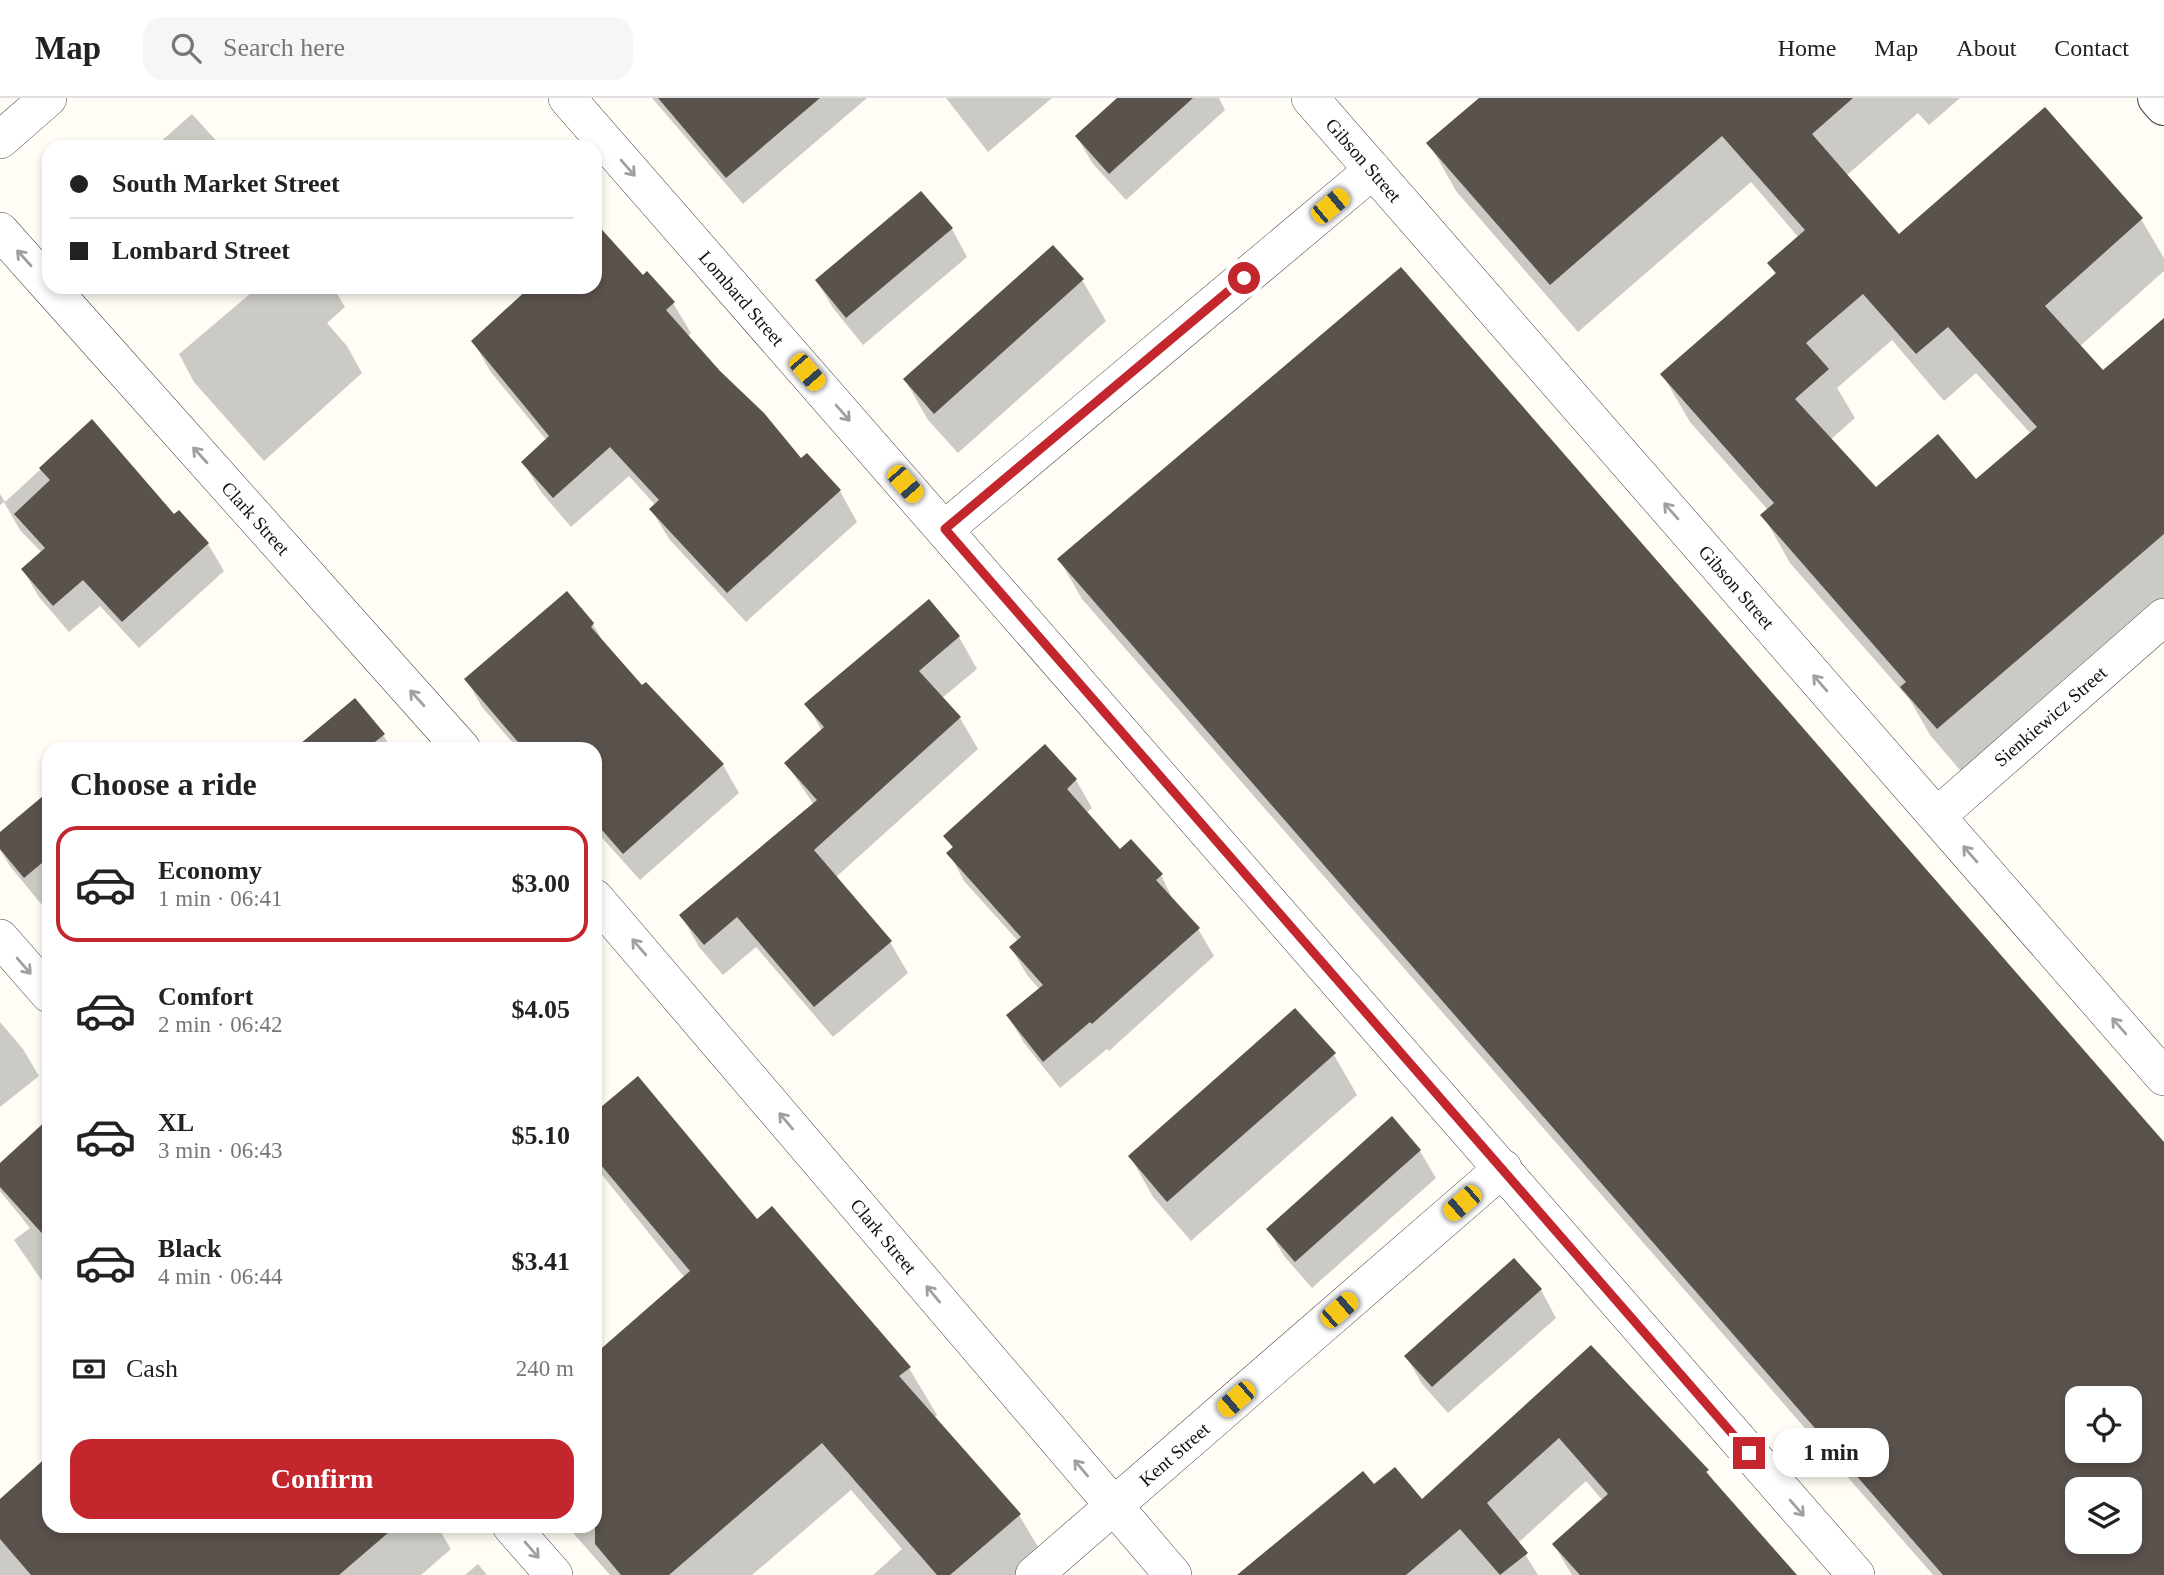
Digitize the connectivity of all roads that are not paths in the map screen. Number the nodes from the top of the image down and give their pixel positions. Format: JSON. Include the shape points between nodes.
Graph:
{"nodes":[{"id":1,"x":48,"y":98,"type":"edge"},
{"id":2,"x":567,"y":98,"type":"edge"},
{"id":3,"x":1310,"y":98,"type":"edge"},
{"id":4,"x":2157,"y":98,"type":"edge"},
{"id":5,"x":2164,"y":106,"type":"edge"},
{"id":6,"x":0,"y":141,"type":"edge"},
{"id":7,"x":1373,"y":170,"type":"junction"},
{"id":8,"x":0,"y":231,"type":"edge"},
{"id":9,"x":42,"y":277,"type":"edge"},
{"id":10,"x":57,"y":294,"type":"edge"},
{"id":11,"x":945,"y":529,"type":"junction"},
{"id":12,"x":2164,"y":617,"type":"edge"},
{"id":13,"x":456,"y":742,"type":"edge"},
{"id":14,"x":1937,"y":816,"type":"junction"},
{"id":15,"x":602,"y":906,"type":"edge"},
{"id":16,"x":0,"y":938,"type":"edge"},
{"id":17,"x":42,"y":986,"type":"edge"},
{"id":18,"x":2164,"y":1077,"type":"edge"},
{"id":19,"x":1503,"y":1168,"type":"junction"},
{"id":20,"x":1113,"y":1506,"type":"junction"},
{"id":21,"x":517,"y":1533,"type":"edge"},
{"id":22,"x":554,"y":1575,"type":"edge"},
{"id":23,"x":1034,"y":1575,"type":"edge"},
{"id":24,"x":1173,"y":1575,"type":"edge"},
{"id":25,"x":1856,"y":1575,"type":"edge"}],
"edges":[{"from":1,"to":6,"type":"street"},
{"from":2,"to":11,"type":"street","name":"Lombard Street","one_way":true},
{"from":3,"to":7,"type":"street","name":"Gibson Street"},
{"from":4,"to":5,"type":"street"},
{"from":7,"to":11,"type":"street"},
{"from":14,"to":7,"type":"street","name":"Gibson Street","one_way":true},
{"from":9,"to":8,"type":"street","name":"Clark Street","one_way":true},
{"from":13,"to":10,"type":"street","name":"Clark Street","one_way":true},
{"from":11,"to":19,"type":"street","name":"Lombard Street"},
{"from":12,"to":14,"type":"street","name":"Sienkiewicz Street"},
{"from":18,"to":14,"type":"street","name":"Gibson Street","one_way":true},
{"from":20,"to":15,"type":"street","name":"Clark Street","one_way":true},
{"from":16,"to":17,"type":"street","one_way":true},
{"from":19,"to":20,"type":"street","name":"Kent Street"},
{"from":19,"to":25,"type":"street","name":"Lombard Street","one_way":true},
{"from":20,"to":23,"type":"street","name":"Kent Street"},
{"from":20,"to":24,"type":"street","name":"Clark Street"},
{"from":21,"to":22,"type":"street","one_way":true}]}
